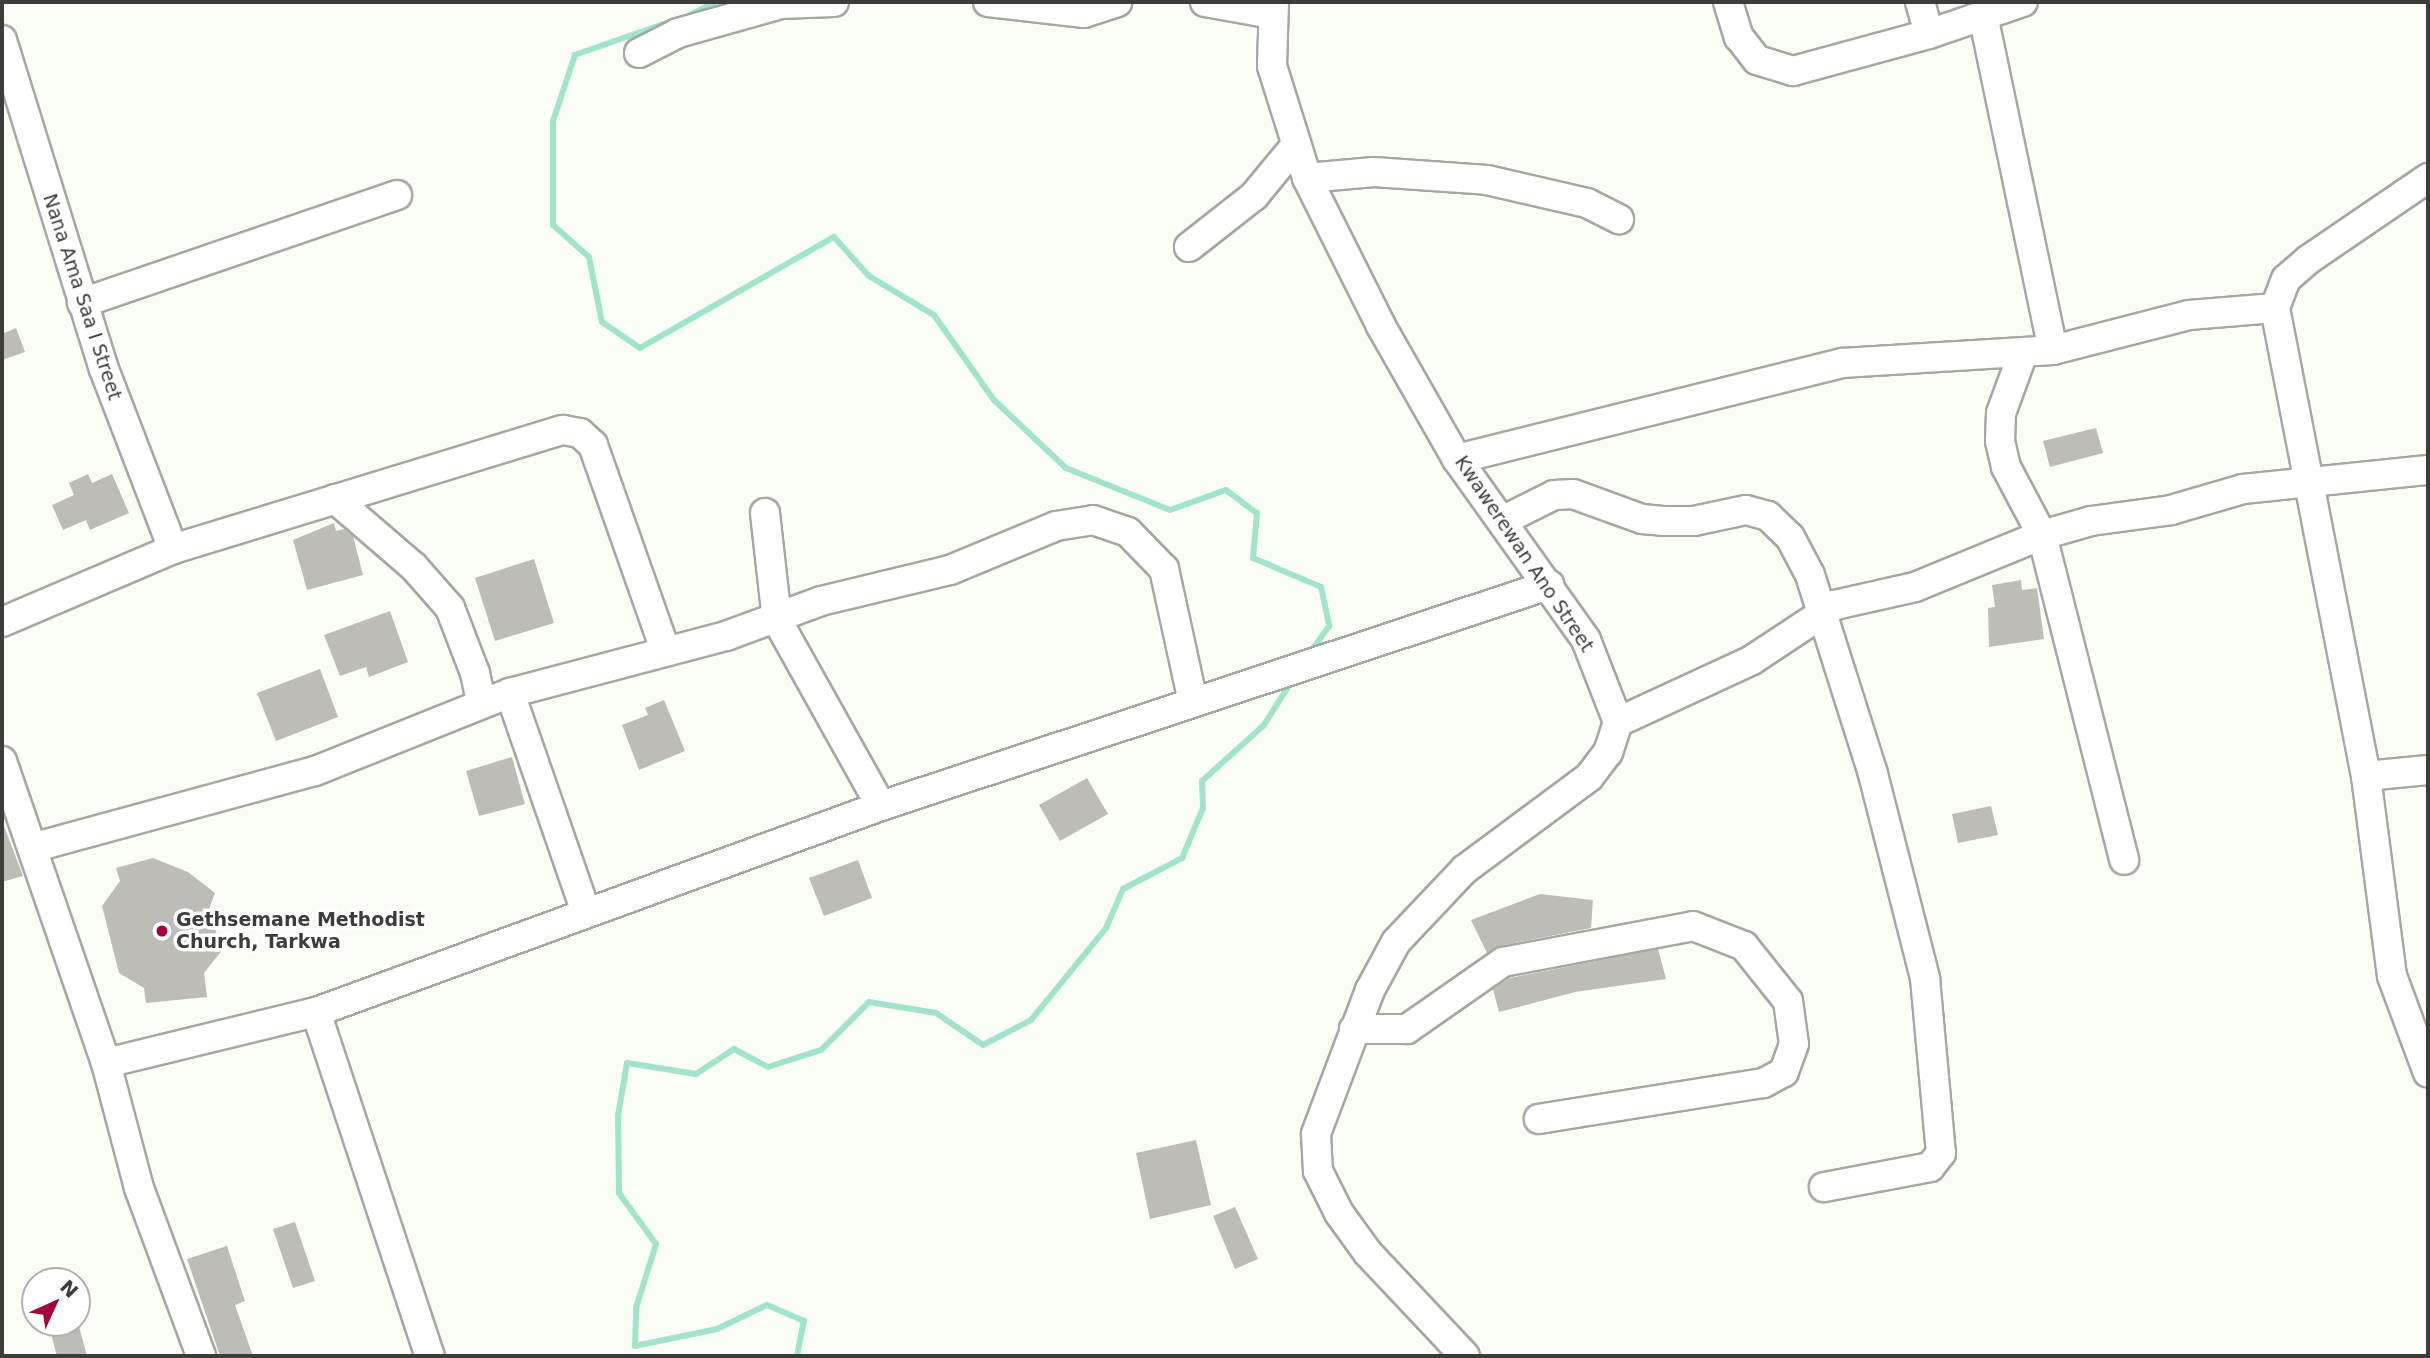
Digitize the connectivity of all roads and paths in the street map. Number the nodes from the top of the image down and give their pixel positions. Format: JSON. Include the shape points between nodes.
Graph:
{"nodes":[{"id":1,"x":834,"y":2,"type":"edge"},
{"id":2,"x":988,"y":2,"type":"edge"},
{"id":3,"x":1117,"y":2,"type":"edge"},
{"id":4,"x":1205,"y":2,"type":"edge"},
{"id":5,"x":1728,"y":2,"type":"edge"},
{"id":6,"x":1920,"y":2,"type":"edge"},
{"id":7,"x":2023,"y":2,"type":"edge"},
{"id":8,"x":1273,"y":8,"type":"edge"},
{"id":9,"x":1983,"y":15,"type":"junction"},
{"id":10,"x":1929,"y":34,"type":"junction"},
{"id":11,"x":2,"y":40,"type":"edge"},
{"id":12,"x":639,"y":53,"type":"dead end"},
{"id":13,"x":1295,"y":146,"type":"junction"},
{"id":14,"x":1307,"y":178,"type":"junction"},
{"id":15,"x":2428,"y":178,"type":"edge"},
{"id":16,"x":397,"y":195,"type":"dead end"},
{"id":17,"x":1619,"y":219,"type":"dead end"},
{"id":18,"x":1189,"y":247,"type":"dead end"},
{"id":19,"x":82,"y":303,"type":"junction"},
{"id":20,"x":2274,"y":307,"type":"junction"},
{"id":21,"x":2053,"y":350,"type":"junction"},
{"id":22,"x":2023,"y":353,"type":"junction"},
{"id":23,"x":1457,"y":459,"type":"junction"},
{"id":24,"x":2428,"y":470,"type":"edge"},
{"id":25,"x":2311,"y":481,"type":"junction"},
{"id":26,"x":335,"y":499,"type":"junction"},
{"id":27,"x":765,"y":513,"type":"dead end"},
{"id":28,"x":1504,"y":520,"type":"junction"},
{"id":29,"x":2042,"y":536,"type":"junction"},
{"id":30,"x":173,"y":549,"type":"junction"},
{"id":31,"x":1549,"y":585,"type":"junction"},
{"id":32,"x":1821,"y":613,"type":"junction"},
{"id":33,"x":777,"y":620,"type":"junction"},
{"id":34,"x":2,"y":622,"type":"edge"},
{"id":35,"x":666,"y":652,"type":"junction"},
{"id":36,"x":510,"y":692,"type":"junction"},
{"id":37,"x":481,"y":702,"type":"junction"},
{"id":38,"x":1194,"y":702,"type":"junction"},
{"id":39,"x":1618,"y":722,"type":"junction"},
{"id":40,"x":2,"y":764,"type":"edge"},
{"id":41,"x":2428,"y":771,"type":"edge"},
{"id":42,"x":2366,"y":776,"type":"junction"},
{"id":43,"x":881,"y":806,"type":"junction"},
{"id":44,"x":35,"y":847,"type":"junction"},
{"id":45,"x":2124,"y":860,"type":"dead end"},
{"id":46,"x":586,"y":912,"type":"junction"},
{"id":47,"x":316,"y":1012,"type":"junction"},
{"id":48,"x":1354,"y":1029,"type":"junction"},
{"id":49,"x":106,"y":1063,"type":"junction"},
{"id":50,"x":2428,"y":1073,"type":"edge"},
{"id":51,"x":1539,"y":1119,"type":"dead end"},
{"id":52,"x":1824,"y":1187,"type":"dead end"},
{"id":53,"x":201,"y":1356,"type":"edge"},
{"id":54,"x":430,"y":1356,"type":"edge"},
{"id":55,"x":1465,"y":1356,"type":"edge"}],
"edges":[{"from":1,"to":12,"type":"street","via":[[781,4],[678,33]]},
{"from":2,"to":3,"type":"street","via":[[1084,13]]},
{"from":4,"to":8,"type":"street"},
{"from":5,"to":10,"type":"street","via":[[1740,37],[1757,61],[1793,71]]},
{"from":6,"to":10,"type":"street"},
{"from":7,"to":9,"type":"street"},
{"from":8,"to":13,"type":"street","name":"Kwawerewan Ano Street","via":[[1272,66]]},
{"from":9,"to":10,"type":"street"},
{"from":9,"to":21,"type":"street"},
{"from":11,"to":19,"type":"street","name":"Nana Ama Saa I Street"},
{"from":13,"to":14,"type":"street","name":"Kwawerewan Ano Street"},
{"from":13,"to":18,"type":"street","via":[[1254,196]]},
{"from":14,"to":17,"type":"street","via":[[1374,172],[1487,180],[1587,203]]},
{"from":14,"to":23,"type":"street","name":"Kwawerewan Ano Street","via":[[1381,326]]},
{"from":15,"to":20,"type":"street","via":[[2308,260],[2286,279]]},
{"from":16,"to":19,"type":"street"},
{"from":19,"to":30,"type":"street","name":"Nana Ama Saa I Street"},
{"from":20,"to":21,"type":"street","via":[[2189,315]]},
{"from":20,"to":25,"type":"street"},
{"from":21,"to":22,"type":"street"},
{"from":22,"to":23,"type":"street","via":[[1842,363]]},
{"from":22,"to":29,"type":"street","via":[[2001,414],[2000,441],[2006,467]]},
{"from":23,"to":28,"type":"street","name":"Kwawerewan Ano Street"},
{"from":24,"to":25,"type":"street"},
{"from":25,"to":29,"type":"street","via":[[2243,489],[2171,510],[2091,521]]},
{"from":25,"to":42,"type":"street"},
{"from":26,"to":30,"type":"street"},
{"from":26,"to":35,"type":"street","via":[[563,430],[580,433],[593,445]]},
{"from":26,"to":37,"type":"street","via":[[414,567],[450,608]]},
{"from":27,"to":33,"type":"street"},
{"from":28,"to":31,"type":"street","name":"Kwawerewan Ano Street"},
{"from":28,"to":32,"type":"street","via":[[1554,495],[1573,494],[1642,519],[1694,521],[1746,510],[1768,516],[1790,537],[1810,575]]},
{"from":29,"to":32,"type":"street","via":[[1915,587],[1848,600]]},
{"from":29,"to":45,"type":"street"},
{"from":30,"to":34,"type":"street"},
{"from":31,"to":38,"type":"street"},
{"from":31,"to":39,"type":"street","name":"Kwawerewan Ano Street","via":[[1586,640]]},
{"from":32,"to":39,"type":"street","via":[[1795,635],[1752,660]]},
{"from":32,"to":52,"type":"street","via":[[1873,774],[1925,978],[1941,1153],[1930,1167]]},
{"from":33,"to":35,"type":"street"},
{"from":33,"to":38,"type":"street","via":[[821,601],[950,570],[1056,526],[1093,520],[1128,532],[1164,569]]},
{"from":33,"to":43,"type":"street"},
{"from":35,"to":36,"type":"street"},
{"from":36,"to":37,"type":"street"},
{"from":36,"to":46,"type":"street"},
{"from":37,"to":44,"type":"street","via":[[315,771]]},
{"from":38,"to":43,"type":"street"},
{"from":39,"to":48,"type":"street","via":[[1608,752],[1589,777],[1465,869],[1404,933],[1370,990]]},
{"from":40,"to":44,"type":"street"},
{"from":41,"to":42,"type":"street"},
{"from":42,"to":50,"type":"street","via":[[2392,976]]},
{"from":43,"to":46,"type":"street"},
{"from":44,"to":49,"type":"street"},
{"from":46,"to":47,"type":"street"},
{"from":47,"to":49,"type":"street"},
{"from":47,"to":54,"type":"street"},
{"from":48,"to":51,"type":"street","via":[[1407,1029],[1503,962],[1693,926],[1744,946],[1788,1001],[1794,1044],[1784,1072],[1763,1083]]},
{"from":48,"to":55,"type":"street","via":[[1316,1134],[1318,1171],[1339,1213],[1368,1253]]},
{"from":49,"to":53,"type":"street","via":[[139,1188]]}]}
